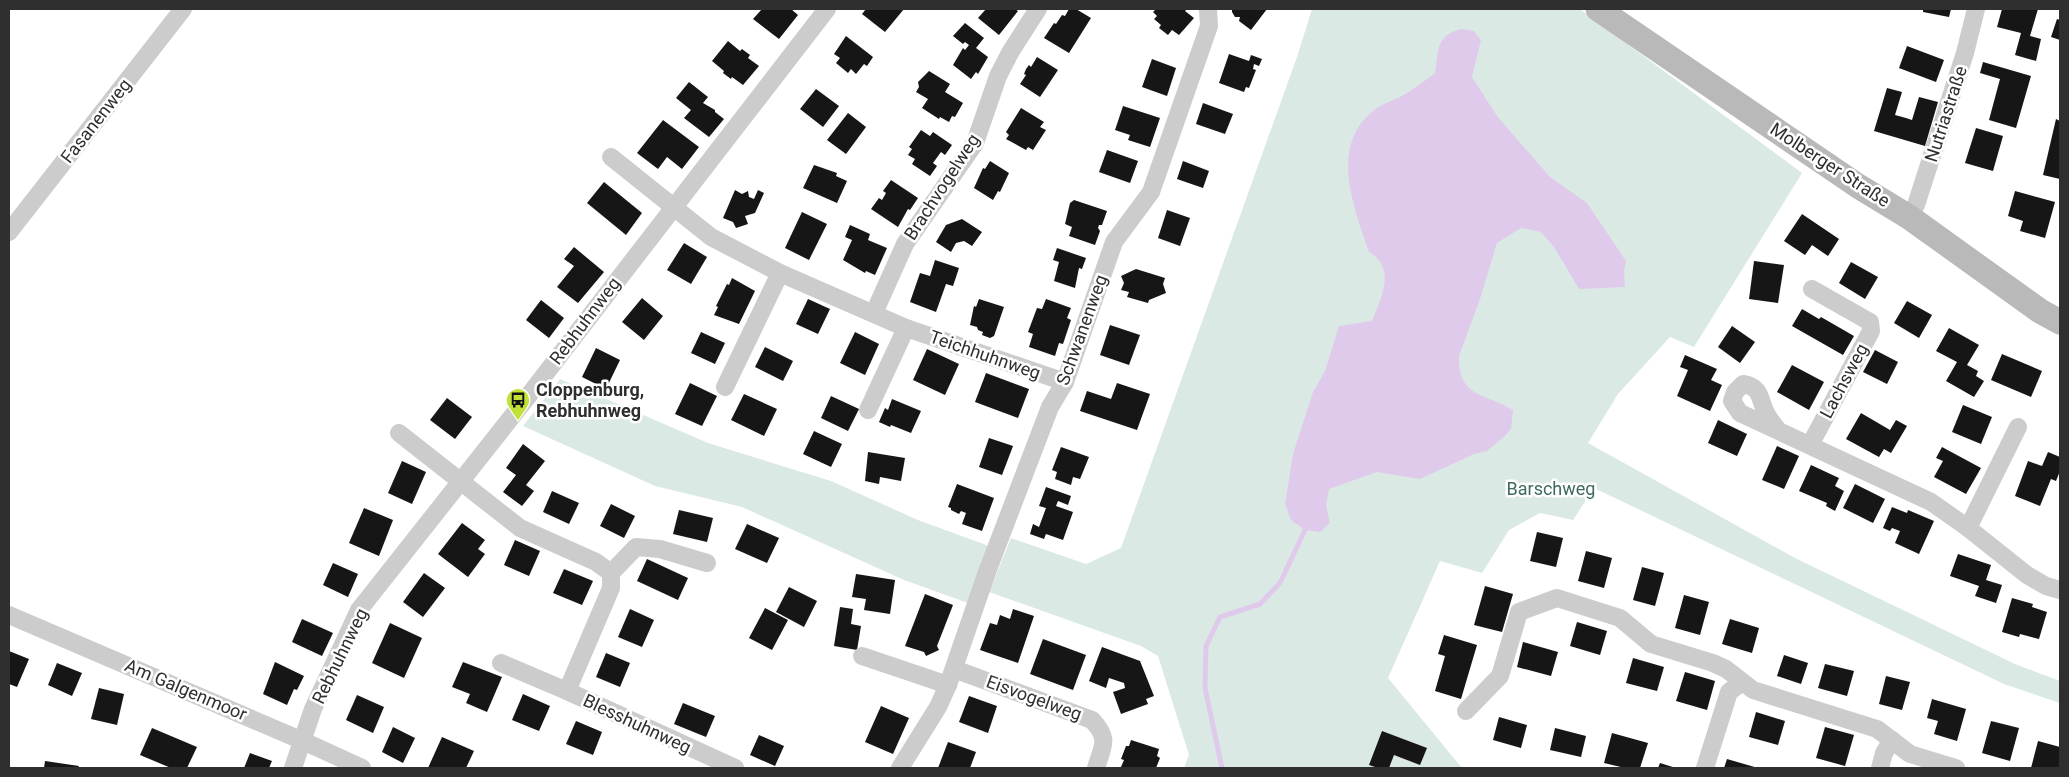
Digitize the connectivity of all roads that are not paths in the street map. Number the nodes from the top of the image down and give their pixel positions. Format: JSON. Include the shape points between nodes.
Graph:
{"nodes":[{"id":1,"x":183,"y":9,"type":"edge"},
{"id":2,"x":827,"y":9,"type":"edge"},
{"id":3,"x":1038,"y":9,"type":"edge"},
{"id":4,"x":1208,"y":9,"type":"edge"},
{"id":5,"x":1598,"y":9,"type":"edge"},
{"id":6,"x":1976,"y":9,"type":"edge"},
{"id":7,"x":611,"y":157,"type":"dead end"},
{"id":8,"x":673,"y":207,"type":"junction"},
{"id":9,"x":1909,"y":216,"type":"junction"},
{"id":10,"x":9,"y":232,"type":"edge"},
{"id":11,"x":780,"y":273,"type":"junction"},
{"id":12,"x":1812,"y":289,"type":"dead end"},
{"id":13,"x":874,"y":313,"type":"junction"},
{"id":14,"x":2060,"y":322,"type":"edge"},
{"id":15,"x":906,"y":328,"type":"junction"},
{"id":16,"x":1065,"y":382,"type":"junction"},
{"id":17,"x":725,"y":387,"type":"dead end"},
{"id":18,"x":868,"y":410,"type":"dead end"},
{"id":19,"x":2018,"y":427,"type":"dead end"},
{"id":20,"x":1778,"y":430,"type":"dead end"},
{"id":21,"x":398,"y":433,"type":"dead end"},
{"id":22,"x":1810,"y":445,"type":"junction"},
{"id":23,"x":460,"y":481,"type":"junction"},
{"id":24,"x":1968,"y":528,"type":"junction"},
{"id":25,"x":707,"y":563,"type":"dead end"},
{"id":26,"x":611,"y":573,"type":"junction"},
{"id":27,"x":2060,"y":590,"type":"edge"},
{"id":28,"x":9,"y":614,"type":"edge"},
{"id":29,"x":862,"y":656,"type":"dead end"},
{"id":30,"x":501,"y":663,"type":"dead end"},
{"id":31,"x":954,"y":669,"type":"junction"},
{"id":32,"x":1742,"y":682,"type":"junction"},
{"id":33,"x":948,"y":685,"type":"junction"},
{"id":34,"x":567,"y":691,"type":"junction"},
{"id":35,"x":1466,"y":711,"type":"dead end"},
{"id":36,"x":303,"y":740,"type":"junction"},
{"id":37,"x":1892,"y":740,"type":"junction"},
{"id":38,"x":293,"y":768,"type":"edge"},
{"id":39,"x":362,"y":768,"type":"edge"},
{"id":40,"x":735,"y":768,"type":"edge"},
{"id":41,"x":900,"y":768,"type":"edge"},
{"id":42,"x":1096,"y":768,"type":"edge"},
{"id":43,"x":1705,"y":768,"type":"edge"},
{"id":44,"x":1880,"y":768,"type":"edge"},
{"id":45,"x":1956,"y":768,"type":"edge"}],
"edges":[{"from":1,"to":10,"type":"street","name":"Fasanenweg"},
{"from":2,"to":8,"type":"street","name":"Rebhuhnweg"},
{"from":3,"to":13,"type":"street","name":"Brachvogelweg","via":[[998,76],[975,143],[905,244]]},
{"from":4,"to":16,"type":"street","name":"Schwanenweg","via":[[1209,26],[1151,192],[1114,242]]},
{"from":5,"to":9,"type":"main road","name":"Molberger Straße","via":[[1858,186]]},
{"from":6,"to":9,"type":"street","name":"Nutriastraße","via":[[1966,53],[1916,205]]},
{"from":7,"to":8,"type":"street"},
{"from":8,"to":11,"type":"street","name":"Teichhuhnweg","via":[[711,237]]},
{"from":8,"to":23,"type":"street","name":"Rebhuhnweg"},
{"from":9,"to":14,"type":"main road","name":"Molberger Straße"},
{"from":11,"to":13,"type":"street","name":"Teichhuhnweg"},
{"from":11,"to":17,"type":"street"},
{"from":12,"to":22,"type":"street","name":"Lachsweg","via":[[1870,322],[1871,332]]},
{"from":13,"to":15,"type":"street","name":"Teichhuhnweg"},
{"from":15,"to":16,"type":"street","name":"Teichhuhnweg"},
{"from":15,"to":18,"type":"street","name":"Teichhuhnweg"},
{"from":16,"to":31,"type":"street","name":"Schwanenweg","via":[[1050,407]]},
{"from":19,"to":24,"type":"street"},
{"from":20,"to":22,"type":"street"},
{"from":21,"to":23,"type":"street"},
{"from":22,"to":24,"type":"street","via":[[1931,502]]},
{"from":23,"to":26,"type":"street","via":[[520,528],[596,562]]},
{"from":23,"to":36,"type":"street","name":"Rebhuhnweg","via":[[359,610],[313,709]]},
{"from":24,"to":27,"type":"street","via":[[2027,575]]},
{"from":25,"to":26,"type":"street","via":[[636,547]]},
{"from":26,"to":34,"type":"street","name":"Blesshuhnweg","via":[[611,588]]},
{"from":28,"to":36,"type":"street","name":"Am Galgenmoor"},
{"from":29,"to":33,"type":"street"},
{"from":30,"to":34,"type":"street","name":"Blesshuhnweg"},
{"from":31,"to":33,"type":"street","name":"Schwanenweg"},
{"from":31,"to":42,"type":"street","name":"Eisvogelweg","via":[[1092,720],[1103,732],[1104,742]]},
{"from":32,"to":35,"type":"street","via":[[1712,663],[1651,644],[1620,618],[1557,598],[1519,612],[1500,676]]},
{"from":32,"to":37,"type":"street","via":[[1753,690],[1877,729]]},
{"from":32,"to":43,"type":"street","via":[[1729,692]]},
{"from":33,"to":41,"type":"street","name":"Schwanenweg"},
{"from":34,"to":40,"type":"street","name":"Blesshuhnweg"},
{"from":36,"to":38,"type":"street","name":"Rebhuhnweg"},
{"from":36,"to":39,"type":"street","name":"Am Galgenmoor"},
{"from":37,"to":44,"type":"street"},
{"from":37,"to":45,"type":"street","via":[[1910,754]]}]}
